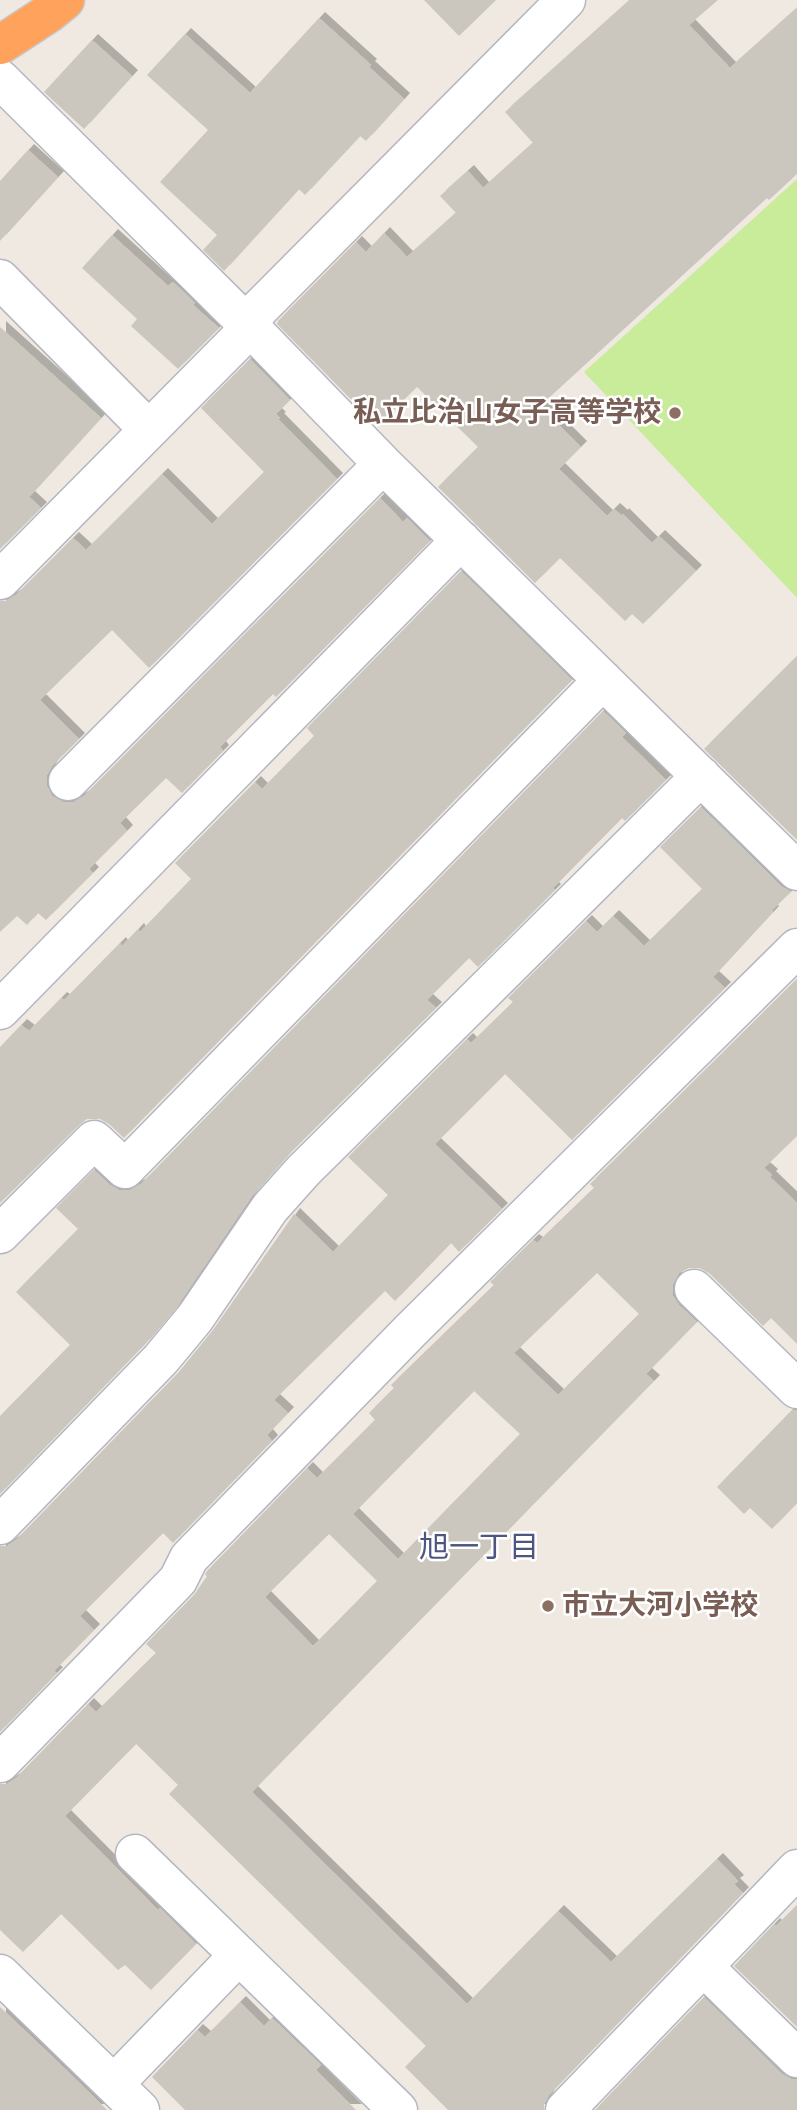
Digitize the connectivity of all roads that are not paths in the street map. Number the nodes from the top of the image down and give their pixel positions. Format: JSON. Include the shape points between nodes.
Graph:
{"nodes":[{"id":1,"x":65,"y":0,"type":"edge"},
{"id":2,"x":566,"y":0,"type":"edge"},
{"id":3,"x":0,"y":45,"type":"edge"},
{"id":4,"x":0,"y":79,"type":"edge"},
{"id":5,"x":0,"y":279,"type":"edge"},
{"id":6,"x":248,"y":325,"type":"junction"},
{"id":7,"x":148,"y":429,"type":"junction"},
{"id":8,"x":383,"y":464,"type":"junction"},
{"id":9,"x":461,"y":540,"type":"junction"},
{"id":10,"x":0,"y":580,"type":"edge"},
{"id":11,"x":603,"y":680,"type":"junction"},
{"id":12,"x":701,"y":776,"type":"junction"},
{"id":13,"x":68,"y":781,"type":"dead end"},
{"id":14,"x":797,"y":872,"type":"edge"},
{"id":15,"x":797,"y":948,"type":"edge"},
{"id":16,"x":0,"y":1010,"type":"edge"},
{"id":17,"x":0,"y":1234,"type":"edge"},
{"id":18,"x":694,"y":1289,"type":"dead end"},
{"id":19,"x":797,"y":1389,"type":"edge"},
{"id":20,"x":0,"y":1525,"type":"edge"},
{"id":21,"x":0,"y":1763,"type":"edge"},
{"id":22,"x":135,"y":1854,"type":"dead end"},
{"id":23,"x":797,"y":1869,"type":"edge"},
{"id":24,"x":239,"y":1955,"type":"junction"},
{"id":25,"x":704,"y":1966,"type":"junction"},
{"id":26,"x":0,"y":1974,"type":"edge"},
{"id":27,"x":797,"y":2058,"type":"edge"},
{"id":28,"x":119,"y":2099,"type":"edge"},
{"id":29,"x":398,"y":2110,"type":"edge"},
{"id":30,"x":565,"y":2110,"type":"edge"}],
"edges":[{"from":1,"to":3,"type":"highway"},
{"from":2,"to":6,"type":"street"},
{"from":4,"to":6,"type":"street"},
{"from":5,"to":7,"type":"street"},
{"from":6,"to":7,"type":"street"},
{"from":6,"to":8,"type":"street"},
{"from":7,"to":10,"type":"street"},
{"from":8,"to":9,"type":"street"},
{"from":8,"to":13,"type":"street"},
{"from":9,"to":11,"type":"street"},
{"from":9,"to":16,"type":"street"},
{"from":11,"to":12,"type":"street"},
{"from":11,"to":17,"type":"street","via":[[125,1169],[94,1140]]},
{"from":12,"to":14,"type":"street"},
{"from":12,"to":20,"type":"street","via":[[303,1171],[270,1208],[195,1318],[161,1359]]},
{"from":15,"to":21,"type":"street","via":[[402,1340],[189,1558],[178,1580]]},
{"from":18,"to":19,"type":"street"},
{"from":22,"to":24,"type":"street"},
{"from":23,"to":25,"type":"street"},
{"from":24,"to":28,"type":"street"},
{"from":24,"to":29,"type":"street"},
{"from":25,"to":27,"type":"street"},
{"from":25,"to":30,"type":"street"},
{"from":26,"to":28,"type":"street"}]}
